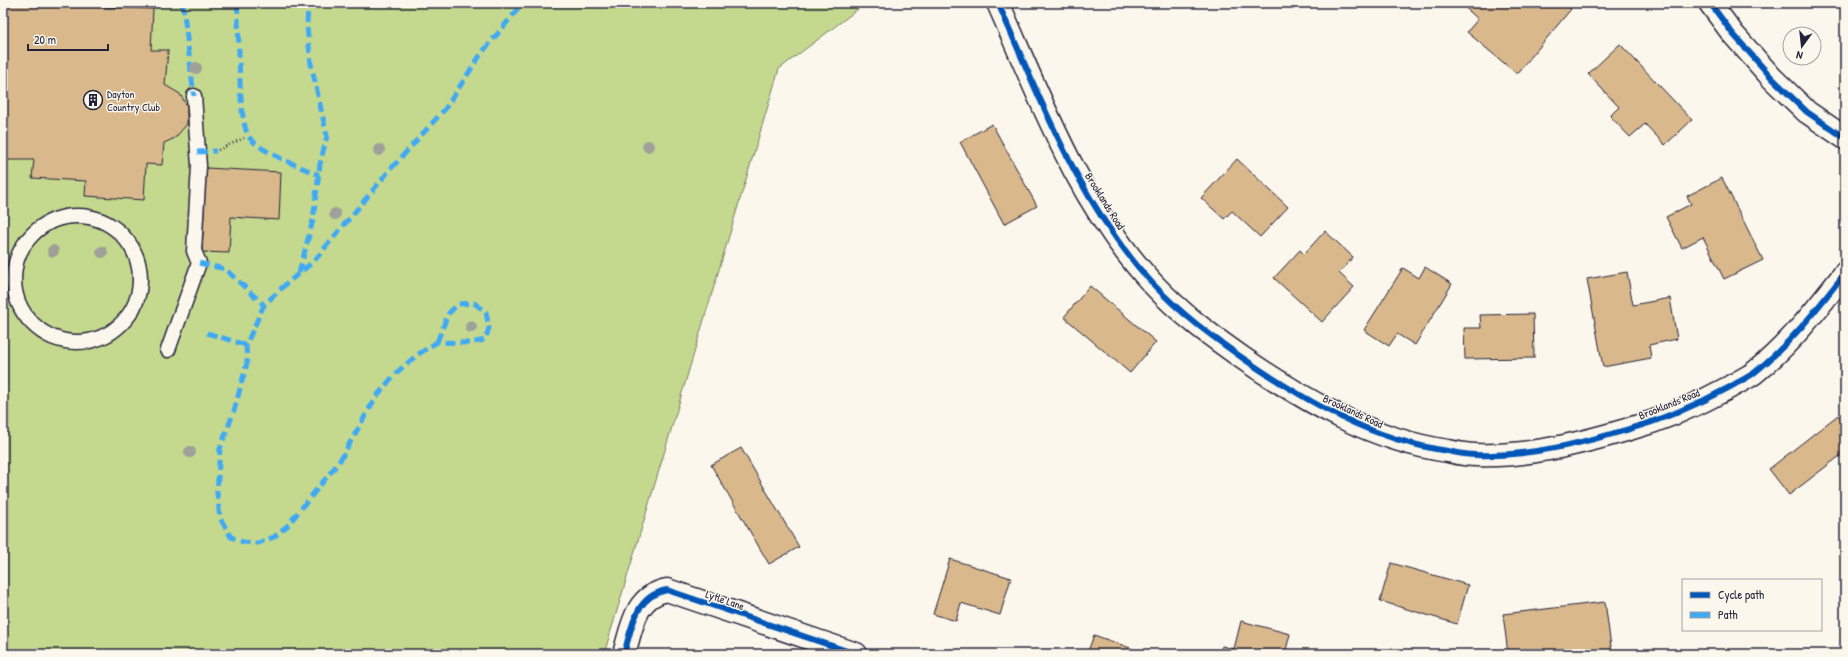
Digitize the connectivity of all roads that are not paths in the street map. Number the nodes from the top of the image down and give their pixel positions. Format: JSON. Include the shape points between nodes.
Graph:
{"nodes":[{"id":1,"x":998,"y":3,"type":"edge"},
{"id":2,"x":1710,"y":3,"type":"edge"},
{"id":3,"x":194,"y":96,"type":"dead end"},
{"id":4,"x":1845,"y":138,"type":"edge"},
{"id":5,"x":1845,"y":273,"type":"edge"},
{"id":6,"x":10,"y":296,"type":"edge"},
{"id":7,"x":168,"y":350,"type":"dead end"},
{"id":8,"x":624,"y":654,"type":"edge"},
{"id":9,"x":856,"y":654,"type":"edge"}],
"edges":[{"from":1,"to":5,"type":"street","name":"Brooklands Road","via":[[1056,135],[1085,191],[1125,250],[1152,284],[1195,325],[1279,383],[1330,412],[1379,434],[1423,447],[1475,456],[1528,453],[1598,439],[1649,424],[1707,400],[1751,375],[1787,344]]},
{"from":2,"to":4,"type":"street","via":[[1733,34],[1772,78],[1807,112]]},
{"from":3,"to":7,"type":"lane","via":[[199,166],[194,251],[199,263]]},
{"from":6,"to":6,"type":"lane","via":[[34,326],[48,335],[63,341],[96,340],[124,322],[134,308],[139,293],[138,260],[120,232],[106,223],[74,215],[58,218],[42,225],[20,250]]},
{"from":8,"to":9,"type":"street","name":"Lytle Lane","via":[[634,620],[644,601],[656,592],[667,590]]}]}
